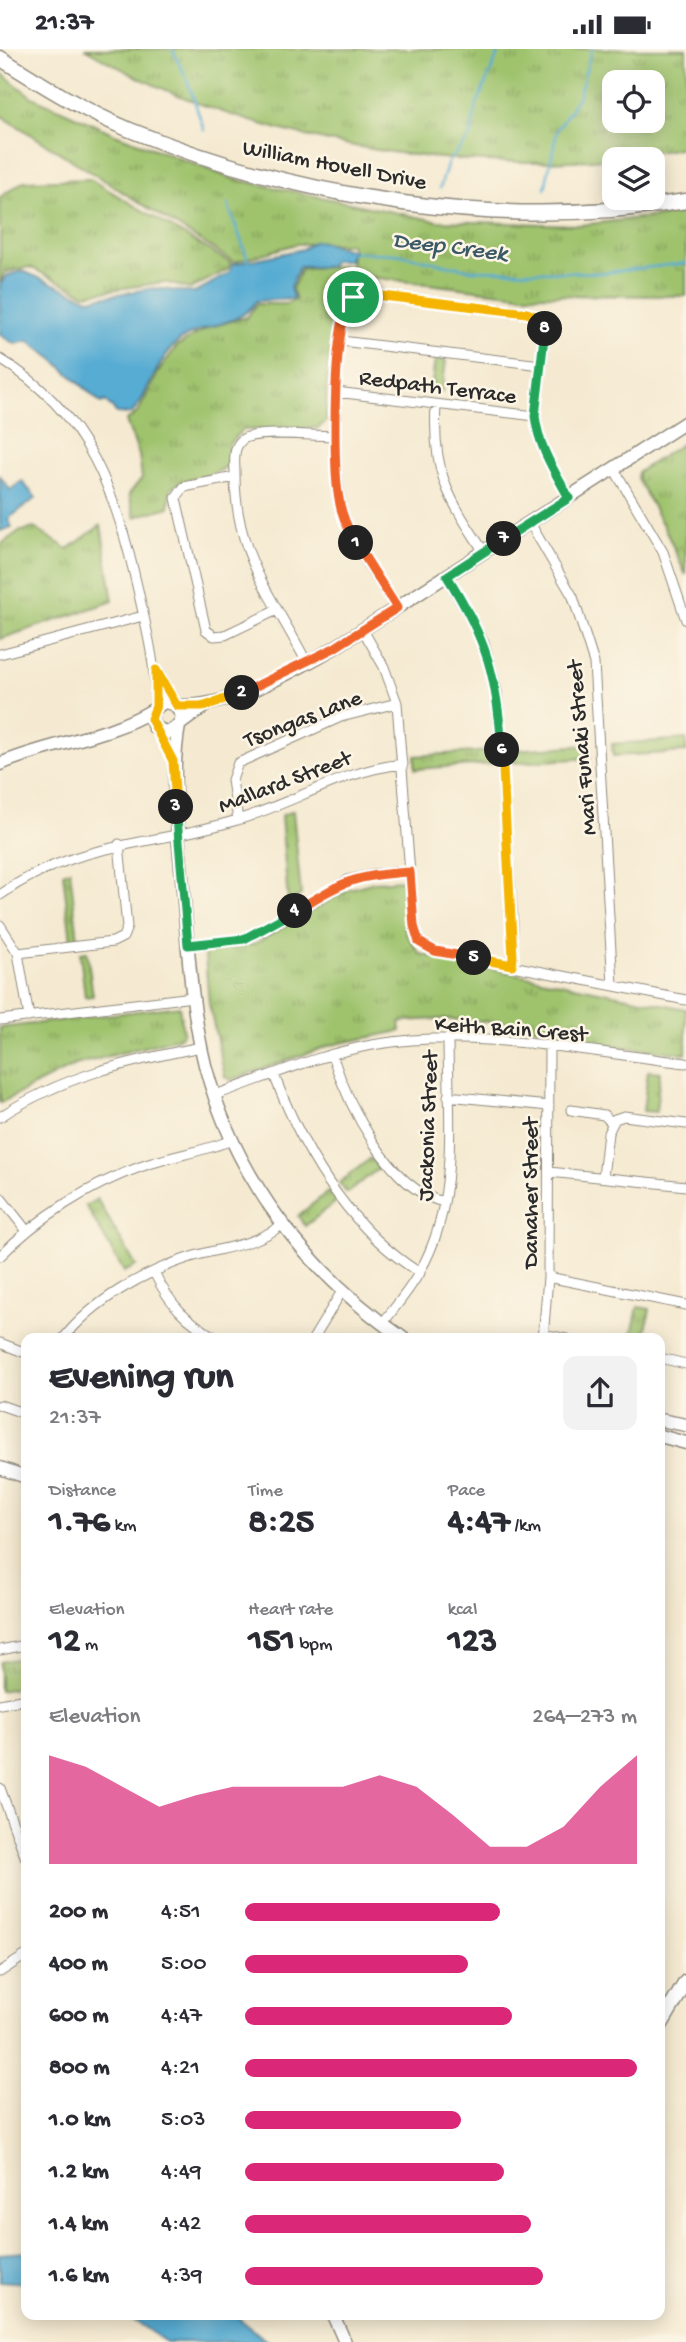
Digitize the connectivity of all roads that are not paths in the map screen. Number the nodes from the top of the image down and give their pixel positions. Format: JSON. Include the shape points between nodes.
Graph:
{"nodes":[{"id":1,"x":0,"y":58,"type":"edge"},
{"id":2,"x":686,"y":201,"type":"edge"},
{"id":3,"x":341,"y":341,"type":"junction"},
{"id":4,"x":0,"y":359,"type":"edge"},
{"id":5,"x":541,"y":365,"type":"junction"},
{"id":6,"x":336,"y":392,"type":"junction"},
{"id":7,"x":436,"y":405,"type":"junction"},
{"id":8,"x":535,"y":416,"type":"junction"},
{"id":9,"x":686,"y":422,"type":"edge"},
{"id":10,"x":335,"y":436,"type":"junction"},
{"id":11,"x":614,"y":469,"type":"junction"},
{"id":12,"x":235,"y":477,"type":"junction"},
{"id":13,"x":569,"y":498,"type":"junction"},
{"id":14,"x":530,"y":523,"type":"junction"},
{"id":15,"x":484,"y":552,"type":"junction"},
{"id":16,"x":447,"y":576,"type":"junction"},
{"id":17,"x":397,"y":608,"type":"junction"},
{"id":18,"x":277,"y":610,"type":"junction"},
{"id":19,"x":143,"y":616,"type":"junction"},
{"id":20,"x":686,"y":620,"type":"edge"},
{"id":21,"x":363,"y":630,"type":"junction"},
{"id":22,"x":0,"y":654,"type":"edge"},
{"id":23,"x":307,"y":663,"type":"junction"},
{"id":24,"x":156,"y":670,"type":"junction"},
{"id":25,"x":397,"y":703,"type":"junction"},
{"id":26,"x":176,"y":705,"type":"junction"},
{"id":27,"x":205,"y":706,"type":"junction"},
{"id":28,"x":154,"y":708,"type":"junction"},
{"id":29,"x":180,"y":725,"type":"junction"},
{"id":30,"x":123,"y":728,"type":"junction"},
{"id":31,"x":158,"y":731,"type":"junction"},
{"id":32,"x":173,"y":761,"type":"junction"},
{"id":33,"x":0,"y":764,"type":"edge"},
{"id":34,"x":403,"y":764,"type":"junction"},
{"id":35,"x":238,"y":820,"type":"junction"},
{"id":36,"x":179,"y":834,"type":"junction"},
{"id":37,"x":118,"y":844,"type":"junction"},
{"id":38,"x":410,"y":872,"type":"junction"},
{"id":39,"x":0,"y":895,"type":"edge"},
{"id":40,"x":0,"y":925,"type":"edge"},
{"id":41,"x":188,"y":945,"type":"junction"},
{"id":42,"x":18,"y":953,"type":"junction"},
{"id":43,"x":512,"y":965,"type":"junction"},
{"id":44,"x":613,"y":985,"type":"junction"},
{"id":45,"x":193,"y":997,"type":"junction"},
{"id":46,"x":686,"y":1000,"type":"edge"},
{"id":47,"x":29,"y":1017,"type":"junction"},
{"id":48,"x":0,"y":1020,"type":"edge"},
{"id":49,"x":448,"y":1038,"type":"junction"},
{"id":50,"x":201,"y":1047,"type":"junction"},
{"id":51,"x":549,"y":1047,"type":"junction"},
{"id":52,"x":332,"y":1055,"type":"junction"},
{"id":53,"x":686,"y":1063,"type":"edge"},
{"id":54,"x":274,"y":1075,"type":"junction"},
{"id":55,"x":215,"y":1095,"type":"junction"},
{"id":56,"x":448,"y":1095,"type":"junction"},
{"id":57,"x":549,"y":1105,"type":"junction"},
{"id":58,"x":572,"y":1110,"type":"dead end"},
{"id":59,"x":0,"y":1117,"type":"edge"},
{"id":60,"x":611,"y":1122,"type":"junction"},
{"id":61,"x":686,"y":1124,"type":"edge"},
{"id":62,"x":232,"y":1140,"type":"junction"},
{"id":63,"x":550,"y":1172,"type":"junction"},
{"id":64,"x":603,"y":1177,"type":"junction"},
{"id":65,"x":686,"y":1186,"type":"edge"},
{"id":66,"x":0,"y":1197,"type":"edge"},
{"id":67,"x":444,"y":1202,"type":"junction"},
{"id":68,"x":282,"y":1225,"type":"junction"},
{"id":69,"x":27,"y":1231,"type":"junction"},
{"id":70,"x":0,"y":1256,"type":"edge"},
{"id":71,"x":153,"y":1272,"type":"junction"},
{"id":72,"x":420,"y":1273,"type":"junction"},
{"id":73,"x":548,"y":1277,"type":"junction"},
{"id":74,"x":342,"y":1291,"type":"junction"},
{"id":75,"x":686,"y":1305,"type":"edge"},
{"id":76,"x":382,"y":1324,"type":"junction"},
{"id":77,"x":69,"y":1333,"type":"edge"},
{"id":78,"x":208,"y":1333,"type":"edge"},
{"id":79,"x":317,"y":1333,"type":"edge"},
{"id":80,"x":395,"y":1333,"type":"edge"},
{"id":81,"x":543,"y":1333,"type":"edge"},
{"id":82,"x":0,"y":1343,"type":"edge"},
{"id":83,"x":21,"y":1351,"type":"edge"},
{"id":84,"x":665,"y":1359,"type":"edge"},
{"id":85,"x":686,"y":1364,"type":"edge"},
{"id":86,"x":0,"y":1405,"type":"edge"},
{"id":87,"x":21,"y":1412,"type":"edge"},
{"id":88,"x":665,"y":1421,"type":"edge"},
{"id":89,"x":686,"y":1426,"type":"edge"},
{"id":90,"x":665,"y":1437,"type":"edge"},
{"id":91,"x":686,"y":1443,"type":"edge"},
{"id":92,"x":0,"y":1468,"type":"edge"},
{"id":93,"x":21,"y":1476,"type":"edge"},
{"id":94,"x":21,"y":1646,"type":"edge"},
{"id":95,"x":0,"y":1650,"type":"edge"},
{"id":96,"x":21,"y":1700,"type":"edge"},
{"id":97,"x":0,"y":1704,"type":"edge"},
{"id":98,"x":0,"y":1788,"type":"edge"},
{"id":99,"x":21,"y":1845,"type":"edge"},
{"id":100,"x":21,"y":1958,"type":"edge"},
{"id":101,"x":0,"y":1972,"type":"edge"},
{"id":102,"x":686,"y":1982,"type":"edge"},
{"id":103,"x":665,"y":2018,"type":"edge"},
{"id":104,"x":335,"y":2320,"type":"edge"},
{"id":105,"x":345,"y":2342,"type":"edge"}],
"edges":[{"from":1,"to":2,"type":"main road","name":"William Hovell Drive","via":[[128,129],[275,178],[400,201],[501,211],[591,212]]},
{"from":3,"to":5,"type":"street"},
{"from":3,"to":5,"type":"street","via":[[349,300],[359,294],[379,295],[534,315],[544,328]]},
{"from":3,"to":6,"type":"street"},
{"from":4,"to":19,"type":"street","via":[[56,405],[97,462],[118,510]]},
{"from":5,"to":8,"type":"street"},
{"from":6,"to":7,"type":"street","name":"Redpath Terrace"},
{"from":6,"to":10,"type":"street"},
{"from":7,"to":8,"type":"street","name":"Redpath Terrace"},
{"from":7,"to":15,"type":"street","via":[[435,444],[442,480]]},
{"from":8,"to":13,"type":"street","via":[[543,452]]},
{"from":9,"to":11,"type":"street"},
{"from":10,"to":12,"type":"street","via":[[247,437],[236,448]]},
{"from":10,"to":17,"type":"street","via":[[338,496],[347,526]]},
{"from":11,"to":13,"type":"street"},
{"from":11,"to":20,"type":"street","via":[[663,552]]},
{"from":12,"to":18,"type":"street","via":[[245,546]]},
{"from":12,"to":18,"type":"street","via":[[184,487],[176,498],[206,630],[214,636],[225,635]]},
{"from":13,"to":14,"type":"street"},
{"from":14,"to":15,"type":"street"},
{"from":14,"to":44,"type":"street","name":"Mari Funaki Street","via":[[566,583],[594,663]]},
{"from":15,"to":16,"type":"street"},
{"from":16,"to":17,"type":"street"},
{"from":16,"to":43,"type":"street","via":[[481,636],[498,692]]},
{"from":17,"to":21,"type":"street"},
{"from":18,"to":23,"type":"street"},
{"from":19,"to":22,"type":"street"},
{"from":19,"to":24,"type":"street"},
{"from":21,"to":23,"type":"street"},
{"from":21,"to":25,"type":"street"},
{"from":23,"to":27,"type":"street"},
{"from":24,"to":26,"type":"street"},
{"from":24,"to":28,"type":"street"},
{"from":25,"to":34,"type":"street"},
{"from":25,"to":35,"type":"street","name":"Tsongas Lane","via":[[341,717],[244,759],[232,773]]},
{"from":26,"to":27,"type":"street"},
{"from":26,"to":28,"type":"street","via":[[164,702]]},
{"from":26,"to":29,"type":"street","via":[[182,715]]},
{"from":27,"to":29,"type":"street"},
{"from":28,"to":30,"type":"street"},
{"from":28,"to":31,"type":"street","via":[[151,719]]},
{"from":29,"to":31,"type":"street","via":[[168,733]]},
{"from":29,"to":32,"type":"street"},
{"from":30,"to":31,"type":"street"},
{"from":30,"to":33,"type":"street"},
{"from":31,"to":32,"type":"street"},
{"from":32,"to":36,"type":"street"},
{"from":34,"to":35,"type":"street","name":"Mallard Street","via":[[362,769]]},
{"from":34,"to":38,"type":"street"},
{"from":35,"to":36,"type":"street","name":"Mallard Street"},
{"from":36,"to":37,"type":"street","name":"Mallard Street"},
{"from":36,"to":41,"type":"street"},
{"from":37,"to":39,"type":"street","name":"Mallard Street","via":[[59,862]]},
{"from":37,"to":42,"type":"street","via":[[127,927],[123,937]]},
{"from":38,"to":41,"type":"street","via":[[348,880],[244,939]]},
{"from":38,"to":43,"type":"street","via":[[415,933],[423,945]]},
{"from":40,"to":42,"type":"street"},
{"from":41,"to":45,"type":"street"},
{"from":42,"to":47,"type":"street"},
{"from":43,"to":44,"type":"street"},
{"from":44,"to":46,"type":"street"},
{"from":45,"to":47,"type":"street"},
{"from":45,"to":50,"type":"street"},
{"from":47,"to":48,"type":"street"},
{"from":49,"to":51,"type":"street","name":"Keith Bain Crest"},
{"from":49,"to":52,"type":"street","name":"Keith Bain Crest","via":[[376,1044]]},
{"from":49,"to":56,"type":"street","name":"Jackonia Street"},
{"from":50,"to":55,"type":"street"},
{"from":50,"to":59,"type":"street","via":[[78,1077]]},
{"from":51,"to":53,"type":"street","name":"Keith Bain Crest"},
{"from":51,"to":57,"type":"street","name":"Danaher Street"},
{"from":52,"to":54,"type":"street","name":"Keith Bain Crest"},
{"from":52,"to":67,"type":"street","via":[[350,1100],[378,1147],[416,1191]]},
{"from":54,"to":55,"type":"street","name":"Keith Bain Crest"},
{"from":54,"to":72,"type":"street","via":[[303,1142],[331,1185],[365,1227]]},
{"from":55,"to":62,"type":"street"},
{"from":56,"to":57,"type":"street"},
{"from":56,"to":67,"type":"street","name":"Jackonia Street"},
{"from":57,"to":63,"type":"street","name":"Danaher Street"},
{"from":58,"to":60,"type":"street","via":[[604,1115]]},
{"from":60,"to":61,"type":"street","via":[[624,1116]]},
{"from":60,"to":64,"type":"street"},
{"from":62,"to":68,"type":"street"},
{"from":62,"to":69,"type":"street","via":[[128,1172]]},
{"from":63,"to":64,"type":"street"},
{"from":63,"to":73,"type":"street","name":"Danaher Street"},
{"from":64,"to":65,"type":"street"},
{"from":66,"to":69,"type":"street"},
{"from":67,"to":72,"type":"street","name":"Jackonia Street","via":[[436,1237]]},
{"from":68,"to":71,"type":"street","via":[[251,1243],[191,1257]]},
{"from":68,"to":74,"type":"street"},
{"from":69,"to":70,"type":"street"},
{"from":71,"to":77,"type":"street","via":[[106,1299]]},
{"from":71,"to":78,"type":"street","via":[[175,1309]]},
{"from":72,"to":76,"type":"street","name":"Jackonia Street"},
{"from":73,"to":75,"type":"street"},
{"from":73,"to":81,"type":"street","name":"Danaher Street"},
{"from":74,"to":76,"type":"street"},
{"from":74,"to":79,"type":"street"},
{"from":76,"to":80,"type":"street"},
{"from":82,"to":83,"type":"street"},
{"from":84,"to":85,"type":"street"},
{"from":86,"to":87,"type":"street"},
{"from":88,"to":89,"type":"street"},
{"from":90,"to":91,"type":"street"},
{"from":92,"to":93,"type":"street"},
{"from":94,"to":95,"type":"street"},
{"from":96,"to":97,"type":"street"},
{"from":98,"to":99,"type":"street"},
{"from":100,"to":101,"type":"street"},
{"from":102,"to":103,"type":"main road"},
{"from":104,"to":105,"type":"street"}]}
